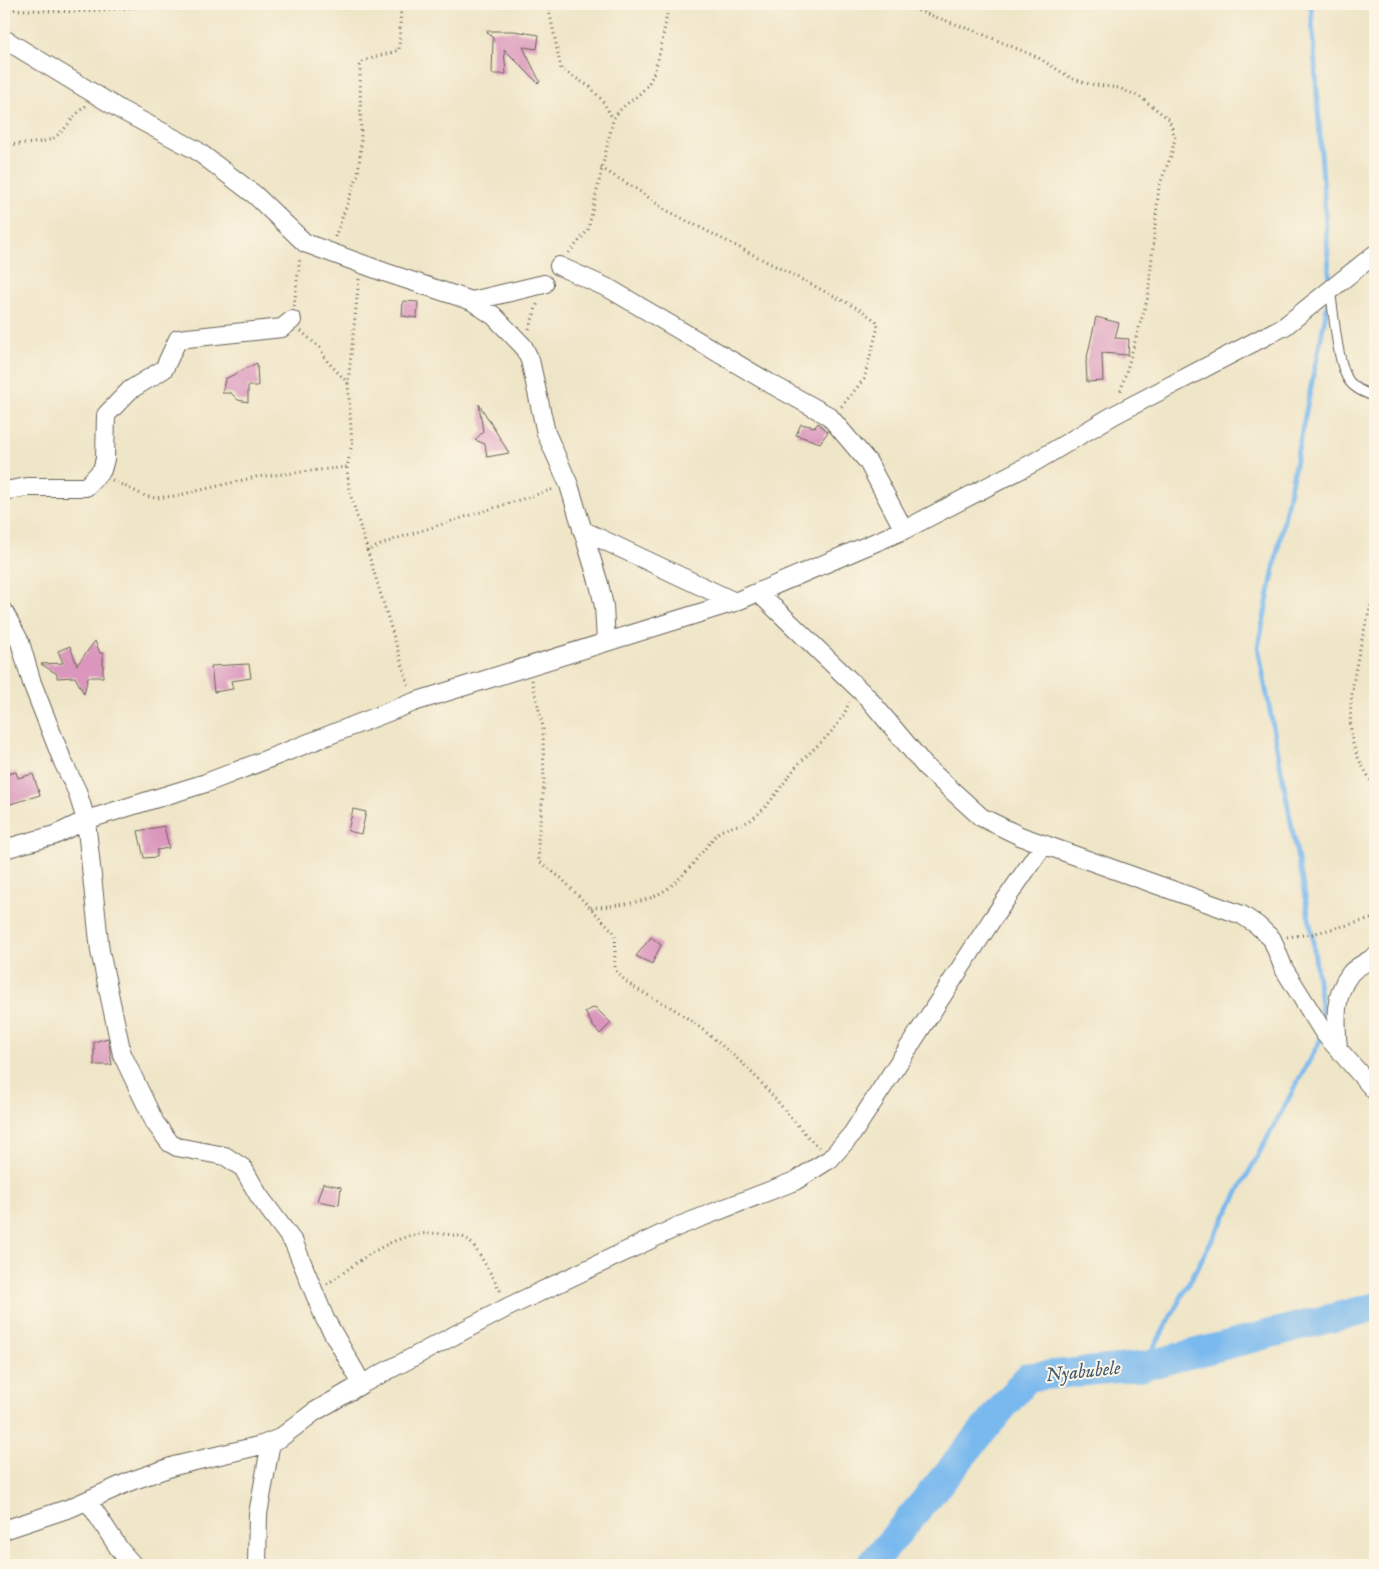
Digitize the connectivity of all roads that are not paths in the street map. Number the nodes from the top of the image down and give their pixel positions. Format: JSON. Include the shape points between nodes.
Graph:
{"nodes":[{"id":1,"x":4,"y":39,"type":"edge"},
{"id":2,"x":1375,"y":254,"type":"edge"},
{"id":3,"x":559,"y":266,"type":"road end"},
{"id":4,"x":544,"y":284,"type":"road end"},
{"id":5,"x":1330,"y":290,"type":"junction"},
{"id":6,"x":472,"y":301,"type":"junction"},
{"id":7,"x":292,"y":320,"type":"dead end"},
{"id":8,"x":1375,"y":397,"type":"edge"},
{"id":9,"x":4,"y":491,"type":"edge"},
{"id":10,"x":582,"y":530,"type":"junction"},
{"id":11,"x":904,"y":530,"type":"junction"},
{"id":12,"x":758,"y":592,"type":"junction"},
{"id":13,"x":735,"y":602,"type":"junction"},
{"id":14,"x":4,"y":612,"type":"edge"},
{"id":15,"x":606,"y":642,"type":"junction"},
{"id":16,"x":86,"y":820,"type":"junction"},
{"id":17,"x":1044,"y":844,"type":"junction"},
{"id":18,"x":4,"y":849,"type":"edge"},
{"id":19,"x":1375,"y":956,"type":"edge"},
{"id":20,"x":1338,"y":1049,"type":"junction"},
{"id":21,"x":1375,"y":1091,"type":"edge"},
{"id":22,"x":362,"y":1384,"type":"junction"},
{"id":23,"x":271,"y":1442,"type":"junction"},
{"id":24,"x":88,"y":1501,"type":"junction"},
{"id":25,"x":4,"y":1530,"type":"edge"},
{"id":26,"x":133,"y":1565,"type":"edge"},
{"id":27,"x":257,"y":1565,"type":"edge"}],
"edges":[{"from":1,"to":6,"type":"street","via":[[106,102],[196,150],[255,195],[305,242]]},
{"from":2,"to":5,"type":"street"},
{"from":3,"to":11,"type":"street","via":[[610,289],[829,416],[868,462]]},
{"from":4,"to":6,"type":"street"},
{"from":5,"to":8,"type":"lane","via":[[1342,365],[1349,381],[1360,391]]},
{"from":5,"to":11,"type":"street","via":[[1285,326]]},
{"from":6,"to":10,"type":"street","via":[[494,316],[523,346],[530,360],[546,434],[569,485]]},
{"from":7,"to":9,"type":"street","via":[[282,328],[178,339],[164,369],[130,390],[106,415],[102,470],[86,487],[26,487]]},
{"from":10,"to":13,"type":"street"},
{"from":10,"to":15,"type":"street","via":[[604,606]]},
{"from":11,"to":12,"type":"street"},
{"from":12,"to":13,"type":"street"},
{"from":12,"to":17,"type":"street","via":[[851,681],[960,800],[997,826]]},
{"from":13,"to":15,"type":"street"},
{"from":14,"to":16,"type":"street","via":[[20,642],[32,683]]},
{"from":15,"to":16,"type":"street","via":[[414,702],[206,783]]},
{"from":16,"to":18,"type":"street","via":[[55,835]]},
{"from":16,"to":22,"type":"street","via":[[100,951],[116,1032],[129,1072],[155,1123],[170,1143],[230,1158],[243,1168],[259,1196],[294,1243],[335,1340]]},
{"from":17,"to":20,"type":"street","via":[[1242,915],[1257,925],[1272,939],[1284,969]]},
{"from":17,"to":22,"type":"street","via":[[888,1082],[852,1134],[830,1159],[795,1181],[678,1226],[508,1307]]},
{"from":19,"to":20,"type":"street","via":[[1350,972],[1338,995]]},
{"from":20,"to":21,"type":"street"},
{"from":22,"to":23,"type":"street"},
{"from":23,"to":24,"type":"street","via":[[174,1466]]},
{"from":23,"to":27,"type":"street","via":[[258,1514]]},
{"from":24,"to":25,"type":"street"},
{"from":24,"to":26,"type":"street"}]}
